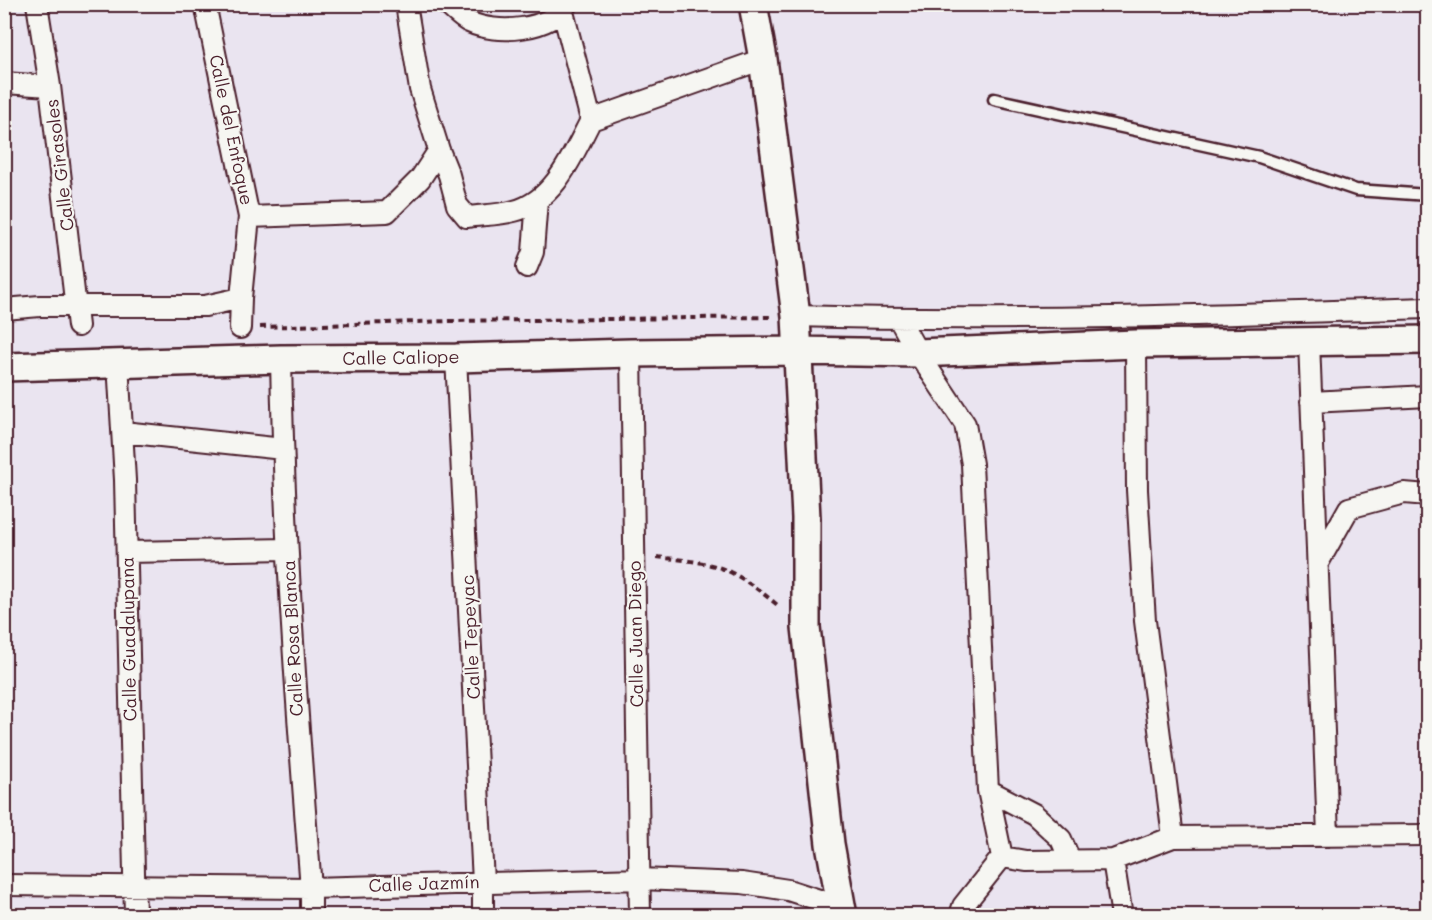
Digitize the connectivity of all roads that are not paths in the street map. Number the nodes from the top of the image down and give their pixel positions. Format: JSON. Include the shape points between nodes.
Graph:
{"nodes":[{"id":1,"x":37,"y":4,"type":"edge"},
{"id":2,"x":205,"y":4,"type":"edge"},
{"id":3,"x":406,"y":4,"type":"edge"},
{"id":4,"x":446,"y":4,"type":"edge"},
{"id":5,"x":753,"y":4,"type":"edge"},
{"id":6,"x":563,"y":7,"type":"edge"},
{"id":7,"x":763,"y":59,"type":"junction"},
{"id":8,"x":4,"y":83,"type":"edge"},
{"id":9,"x":50,"y":86,"type":"junction"},
{"id":10,"x":994,"y":99,"type":"dead end"},
{"id":11,"x":591,"y":120,"type":"junction"},
{"id":12,"x":439,"y":150,"type":"junction"},
{"id":13,"x":1428,"y":195,"type":"edge"},
{"id":14,"x":537,"y":200,"type":"junction"},
{"id":15,"x":249,"y":217,"type":"junction"},
{"id":16,"x":527,"y":267,"type":"dead end"},
{"id":17,"x":241,"y":298,"type":"junction"},
{"id":18,"x":76,"y":307,"type":"junction"},
{"id":19,"x":1428,"y":308,"type":"edge"},
{"id":20,"x":4,"y":309,"type":"edge"},
{"id":21,"x":796,"y":316,"type":"junction"},
{"id":22,"x":899,"y":319,"type":"junction"},
{"id":23,"x":78,"y":327,"type":"dead end"},
{"id":24,"x":240,"y":327,"type":"road end"},
{"id":25,"x":1428,"y":340,"type":"edge"},
{"id":26,"x":1309,"y":341,"type":"junction"},
{"id":27,"x":1136,"y":345,"type":"junction"},
{"id":28,"x":797,"y":351,"type":"junction"},
{"id":29,"x":631,"y":353,"type":"junction"},
{"id":30,"x":918,"y":353,"type":"junction"},
{"id":31,"x":456,"y":358,"type":"junction"},
{"id":32,"x":281,"y":359,"type":"junction"},
{"id":33,"x":118,"y":363,"type":"junction"},
{"id":34,"x":4,"y":367,"type":"edge"},
{"id":35,"x":1428,"y":396,"type":"edge"},
{"id":36,"x":1311,"y":402,"type":"junction"},
{"id":37,"x":123,"y":432,"type":"junction"},
{"id":38,"x":283,"y":449,"type":"junction"},
{"id":39,"x":1428,"y":495,"type":"edge"},
{"id":40,"x":287,"y":549,"type":"junction"},
{"id":41,"x":127,"y":552,"type":"junction"},
{"id":42,"x":1317,"y":563,"type":"junction"},
{"id":43,"x":988,"y":790,"type":"junction"},
{"id":44,"x":1428,"y":835,"type":"edge"},
{"id":45,"x":1328,"y":836,"type":"junction"},
{"id":46,"x":1173,"y":837,"type":"junction"},
{"id":47,"x":1002,"y":857,"type":"junction"},
{"id":48,"x":1070,"y":860,"type":"junction"},
{"id":49,"x":1113,"y":860,"type":"junction"},
{"id":50,"x":640,"y":879,"type":"junction"},
{"id":51,"x":483,"y":882,"type":"junction"},
{"id":52,"x":4,"y":885,"type":"edge"},
{"id":53,"x":135,"y":887,"type":"junction"},
{"id":54,"x":311,"y":888,"type":"junction"},
{"id":55,"x":842,"y":911,"type":"edge"},
{"id":56,"x":1120,"y":912,"type":"edge"},
{"id":57,"x":135,"y":915,"type":"edge"},
{"id":58,"x":311,"y":915,"type":"edge"},
{"id":59,"x":483,"y":915,"type":"edge"},
{"id":60,"x":640,"y":915,"type":"edge"},
{"id":61,"x":960,"y":915,"type":"edge"}],
"edges":[{"from":1,"to":9,"type":"street","name":"Calle Girasoles"},
{"from":2,"to":15,"type":"street","name":"Calle del Enfoque"},
{"from":3,"to":12,"type":"street","via":[[420,89]]},
{"from":4,"to":6,"type":"street","via":[[469,22],[506,29],[538,24]]},
{"from":5,"to":7,"type":"street"},
{"from":6,"to":11,"type":"street"},
{"from":7,"to":11,"type":"street"},
{"from":7,"to":21,"type":"street"},
{"from":8,"to":9,"type":"street"},
{"from":9,"to":18,"type":"street","name":"Calle Girasoles"},
{"from":10,"to":13,"type":"lane","via":[[1259,157],[1356,190]]},
{"from":11,"to":14,"type":"street","via":[[555,184]]},
{"from":12,"to":14,"type":"street","via":[[457,205],[467,217],[515,211]]},
{"from":12,"to":15,"type":"street","via":[[420,179],[387,212]]},
{"from":14,"to":16,"type":"street","via":[[533,252]]},
{"from":15,"to":17,"type":"street","name":"Calle del Enfoque"},
{"from":17,"to":18,"type":"street","via":[[205,306]]},
{"from":17,"to":24,"type":"street","name":"Calle del Enfoque"},
{"from":18,"to":20,"type":"street"},
{"from":18,"to":23,"type":"street","name":"Calle Girasoles"},
{"from":19,"to":22,"type":"street"},
{"from":21,"to":22,"type":"street"},
{"from":21,"to":28,"type":"street"},
{"from":22,"to":30,"type":"street"},
{"from":25,"to":26,"type":"street","name":"Calle Caliope"},
{"from":26,"to":27,"type":"street","name":"Calle Caliope"},
{"from":26,"to":36,"type":"street"},
{"from":27,"to":30,"type":"street","name":"Calle Caliope"},
{"from":27,"to":46,"type":"street","via":[[1137,490],[1145,621]]},
{"from":28,"to":29,"type":"street","name":"Calle Caliope"},
{"from":28,"to":30,"type":"street","name":"Calle Caliope"},
{"from":28,"to":55,"type":"street","via":[[806,518],[806,627],[830,844]]},
{"from":29,"to":31,"type":"street","name":"Calle Caliope"},
{"from":29,"to":50,"type":"street","name":"Calle Juan Diego"},
{"from":30,"to":43,"type":"street","via":[[964,424],[972,464]]},
{"from":31,"to":32,"type":"street","name":"Calle Caliope"},
{"from":31,"to":51,"type":"street","name":"Calle Tepeyac"},
{"from":32,"to":33,"type":"street","name":"Calle Caliope"},
{"from":32,"to":38,"type":"street","name":"Calle Rosa Blanca"},
{"from":33,"to":34,"type":"street","name":"Calle Caliope"},
{"from":33,"to":37,"type":"street","name":"Calle Guadalupana"},
{"from":35,"to":36,"type":"street"},
{"from":36,"to":42,"type":"street"},
{"from":37,"to":38,"type":"street"},
{"from":37,"to":41,"type":"street","name":"Calle Guadalupana"},
{"from":38,"to":40,"type":"street","name":"Calle Rosa Blanca"},
{"from":39,"to":42,"type":"street","via":[[1404,493],[1349,508]]},
{"from":40,"to":41,"type":"street"},
{"from":40,"to":54,"type":"street","name":"Calle Rosa Blanca"},
{"from":41,"to":53,"type":"street","name":"Calle Guadalupana"},
{"from":42,"to":45,"type":"street"},
{"from":43,"to":47,"type":"street"},
{"from":43,"to":48,"type":"street","via":[[1034,814],[1061,839]]},
{"from":44,"to":45,"type":"street"},
{"from":45,"to":46,"type":"street"},
{"from":46,"to":49,"type":"street"},
{"from":47,"to":48,"type":"street"},
{"from":47,"to":61,"type":"street"},
{"from":48,"to":49,"type":"street"},
{"from":49,"to":56,"type":"street"},
{"from":50,"to":51,"type":"street","name":"Calle Jazmín"},
{"from":50,"to":55,"type":"street","name":"Calle Jazmín","via":[[765,886],[789,890]]},
{"from":50,"to":60,"type":"street","name":"Calle Juan Diego"},
{"from":51,"to":54,"type":"street","name":"Calle Jazmín"},
{"from":51,"to":59,"type":"street","name":"Calle Tepeyac"},
{"from":52,"to":53,"type":"street","name":"Calle Jazmín"},
{"from":53,"to":54,"type":"street","name":"Calle Jazmín"},
{"from":53,"to":57,"type":"street","name":"Calle Guadalupana"},
{"from":54,"to":58,"type":"street","name":"Calle Rosa Blanca"}]}
